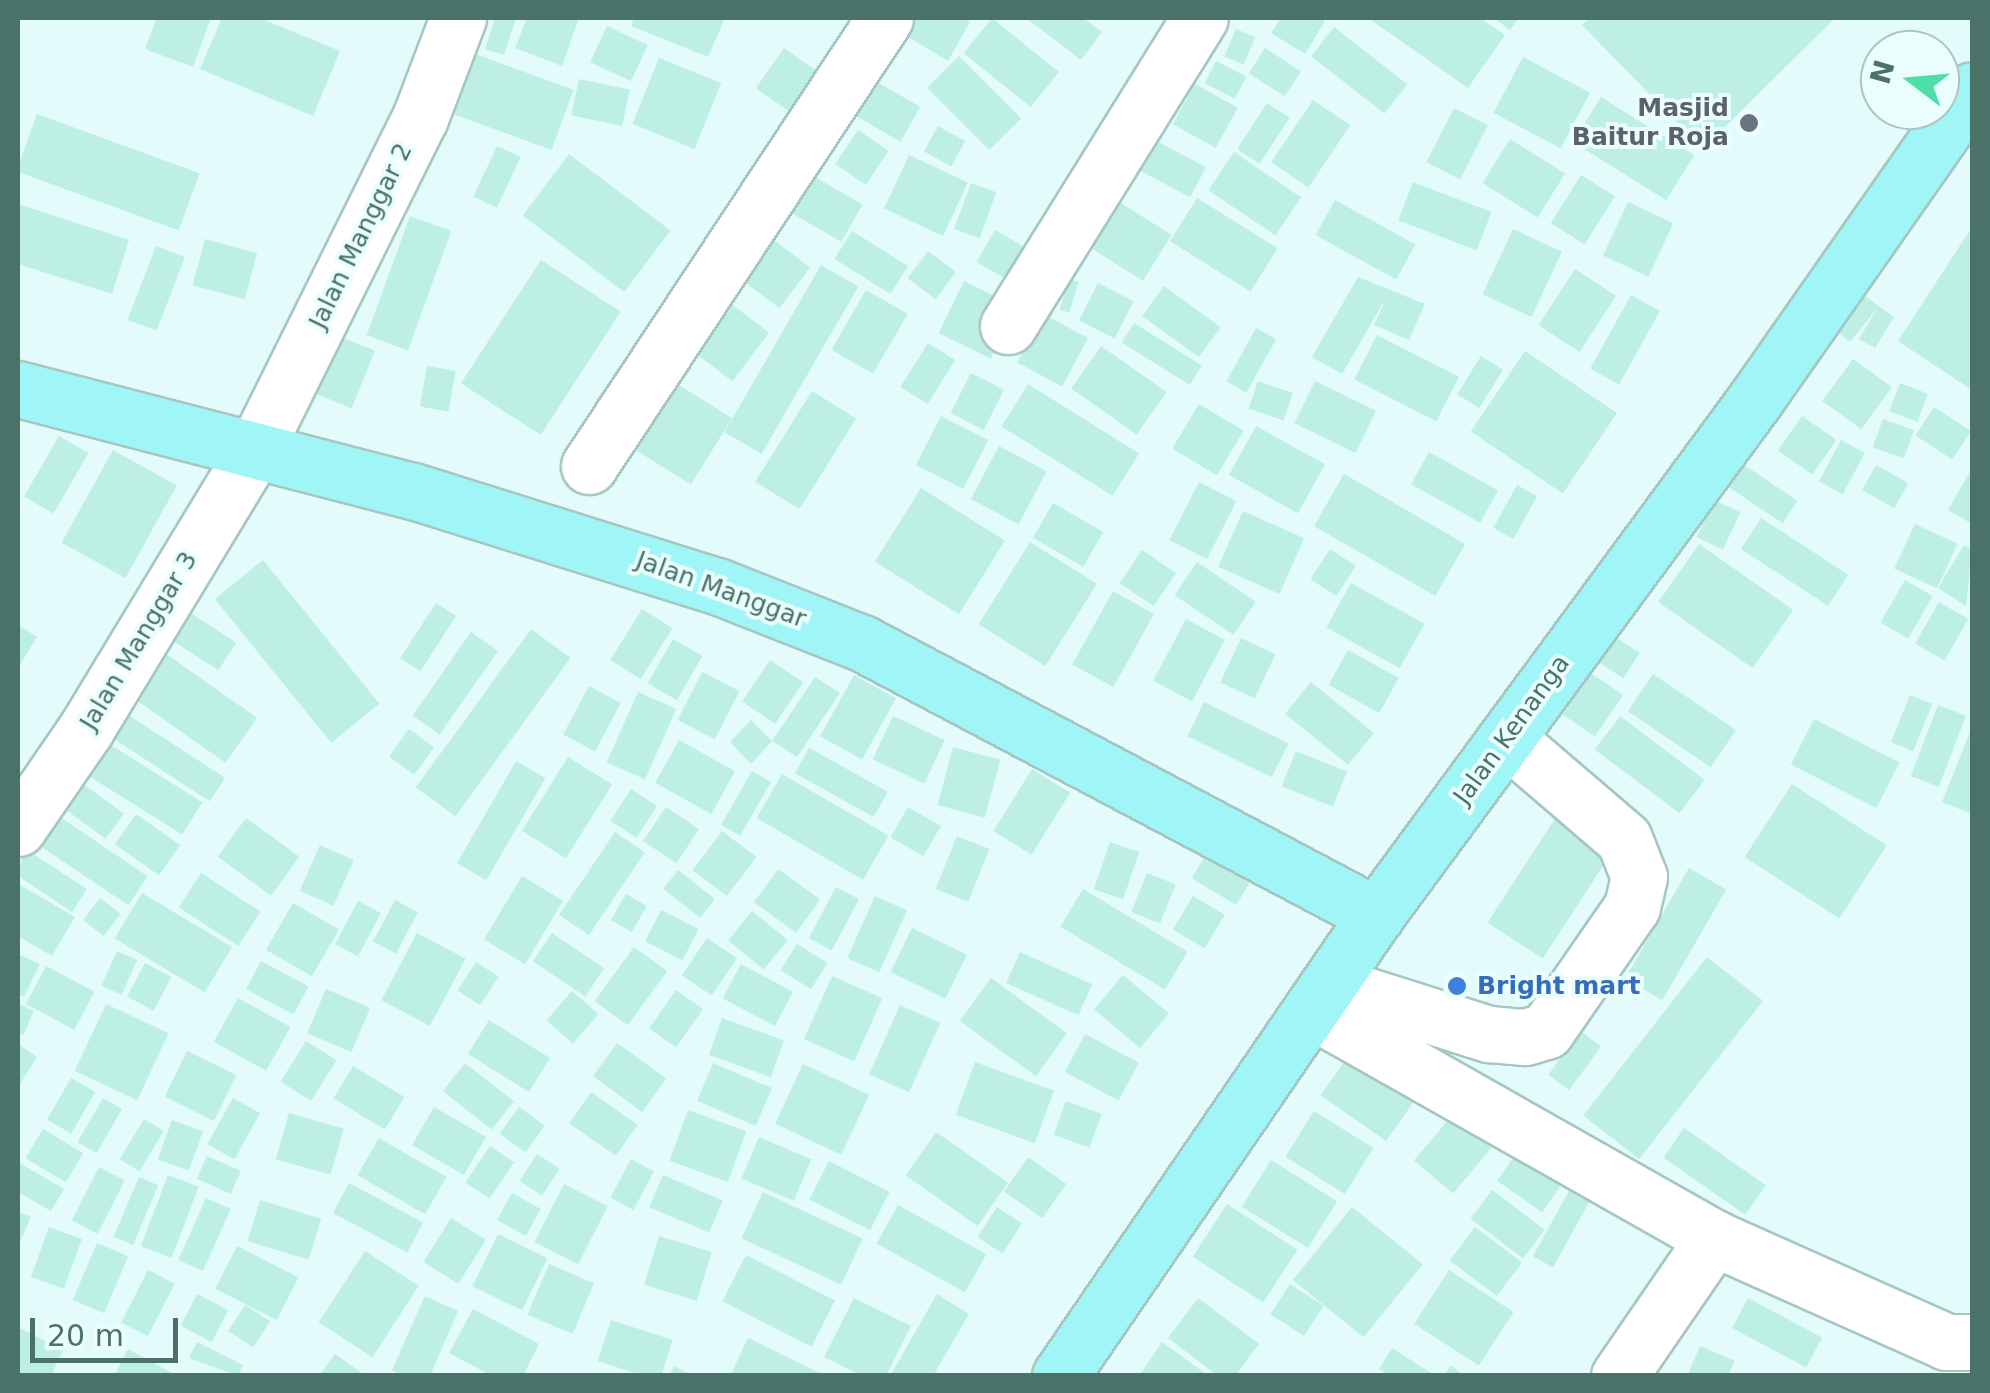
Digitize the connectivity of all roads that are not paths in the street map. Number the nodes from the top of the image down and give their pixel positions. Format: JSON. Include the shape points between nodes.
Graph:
{"nodes":[{"id":1,"x":458,"y":18,"type":"edge"},
{"id":2,"x":885,"y":18,"type":"edge"},
{"id":3,"x":1200,"y":18,"type":"edge"},
{"id":4,"x":1972,"y":90,"type":"edge"},
{"id":5,"x":1008,"y":326,"type":"dead end"},
{"id":6,"x":18,"y":389,"type":"edge"},
{"id":7,"x":255,"y":450,"type":"junction"},
{"id":8,"x":589,"y":466,"type":"dead end"},
{"id":9,"x":1506,"y":738,"type":"junction"},
{"id":10,"x":18,"y":828,"type":"edge"},
{"id":11,"x":1376,"y":915,"type":"junction"},
{"id":12,"x":1320,"y":997,"type":"junction"},
{"id":13,"x":1714,"y":1238,"type":"junction"},
{"id":14,"x":1972,"y":1342,"type":"edge"},
{"id":15,"x":1060,"y":1376,"type":"edge"},
{"id":16,"x":1619,"y":1376,"type":"edge"}],
"edges":[{"from":1,"to":7,"type":"street","name":"Jalan Manggar 2","via":[[420,118]]},
{"from":2,"to":8,"type":"street"},
{"from":3,"to":5,"type":"street"},
{"from":4,"to":9,"type":"main road","name":"Jalan Kenanga","via":[[1756,400]]},
{"from":6,"to":7,"type":"main road","name":"Jalan Manggar"},
{"from":7,"to":10,"type":"street","name":"Jalan Manggar 3","via":[[86,730]]},
{"from":7,"to":11,"type":"main road","name":"Jalan Manggar","via":[[556,532],[862,643]]},
{"from":9,"to":11,"type":"main road","name":"Jalan Kenanga"},
{"from":9,"to":12,"type":"street","via":[[1624,838],[1639,877],[1632,907],[1546,1031],[1489,1034]]},
{"from":11,"to":12,"type":"main road","name":"Jalan Kenanga"},
{"from":12,"to":13,"type":"street"},
{"from":12,"to":15,"type":"main road","name":"Jalan Kenanga"},
{"from":13,"to":14,"type":"street","via":[[1946,1342]]},
{"from":13,"to":16,"type":"street"}]}
